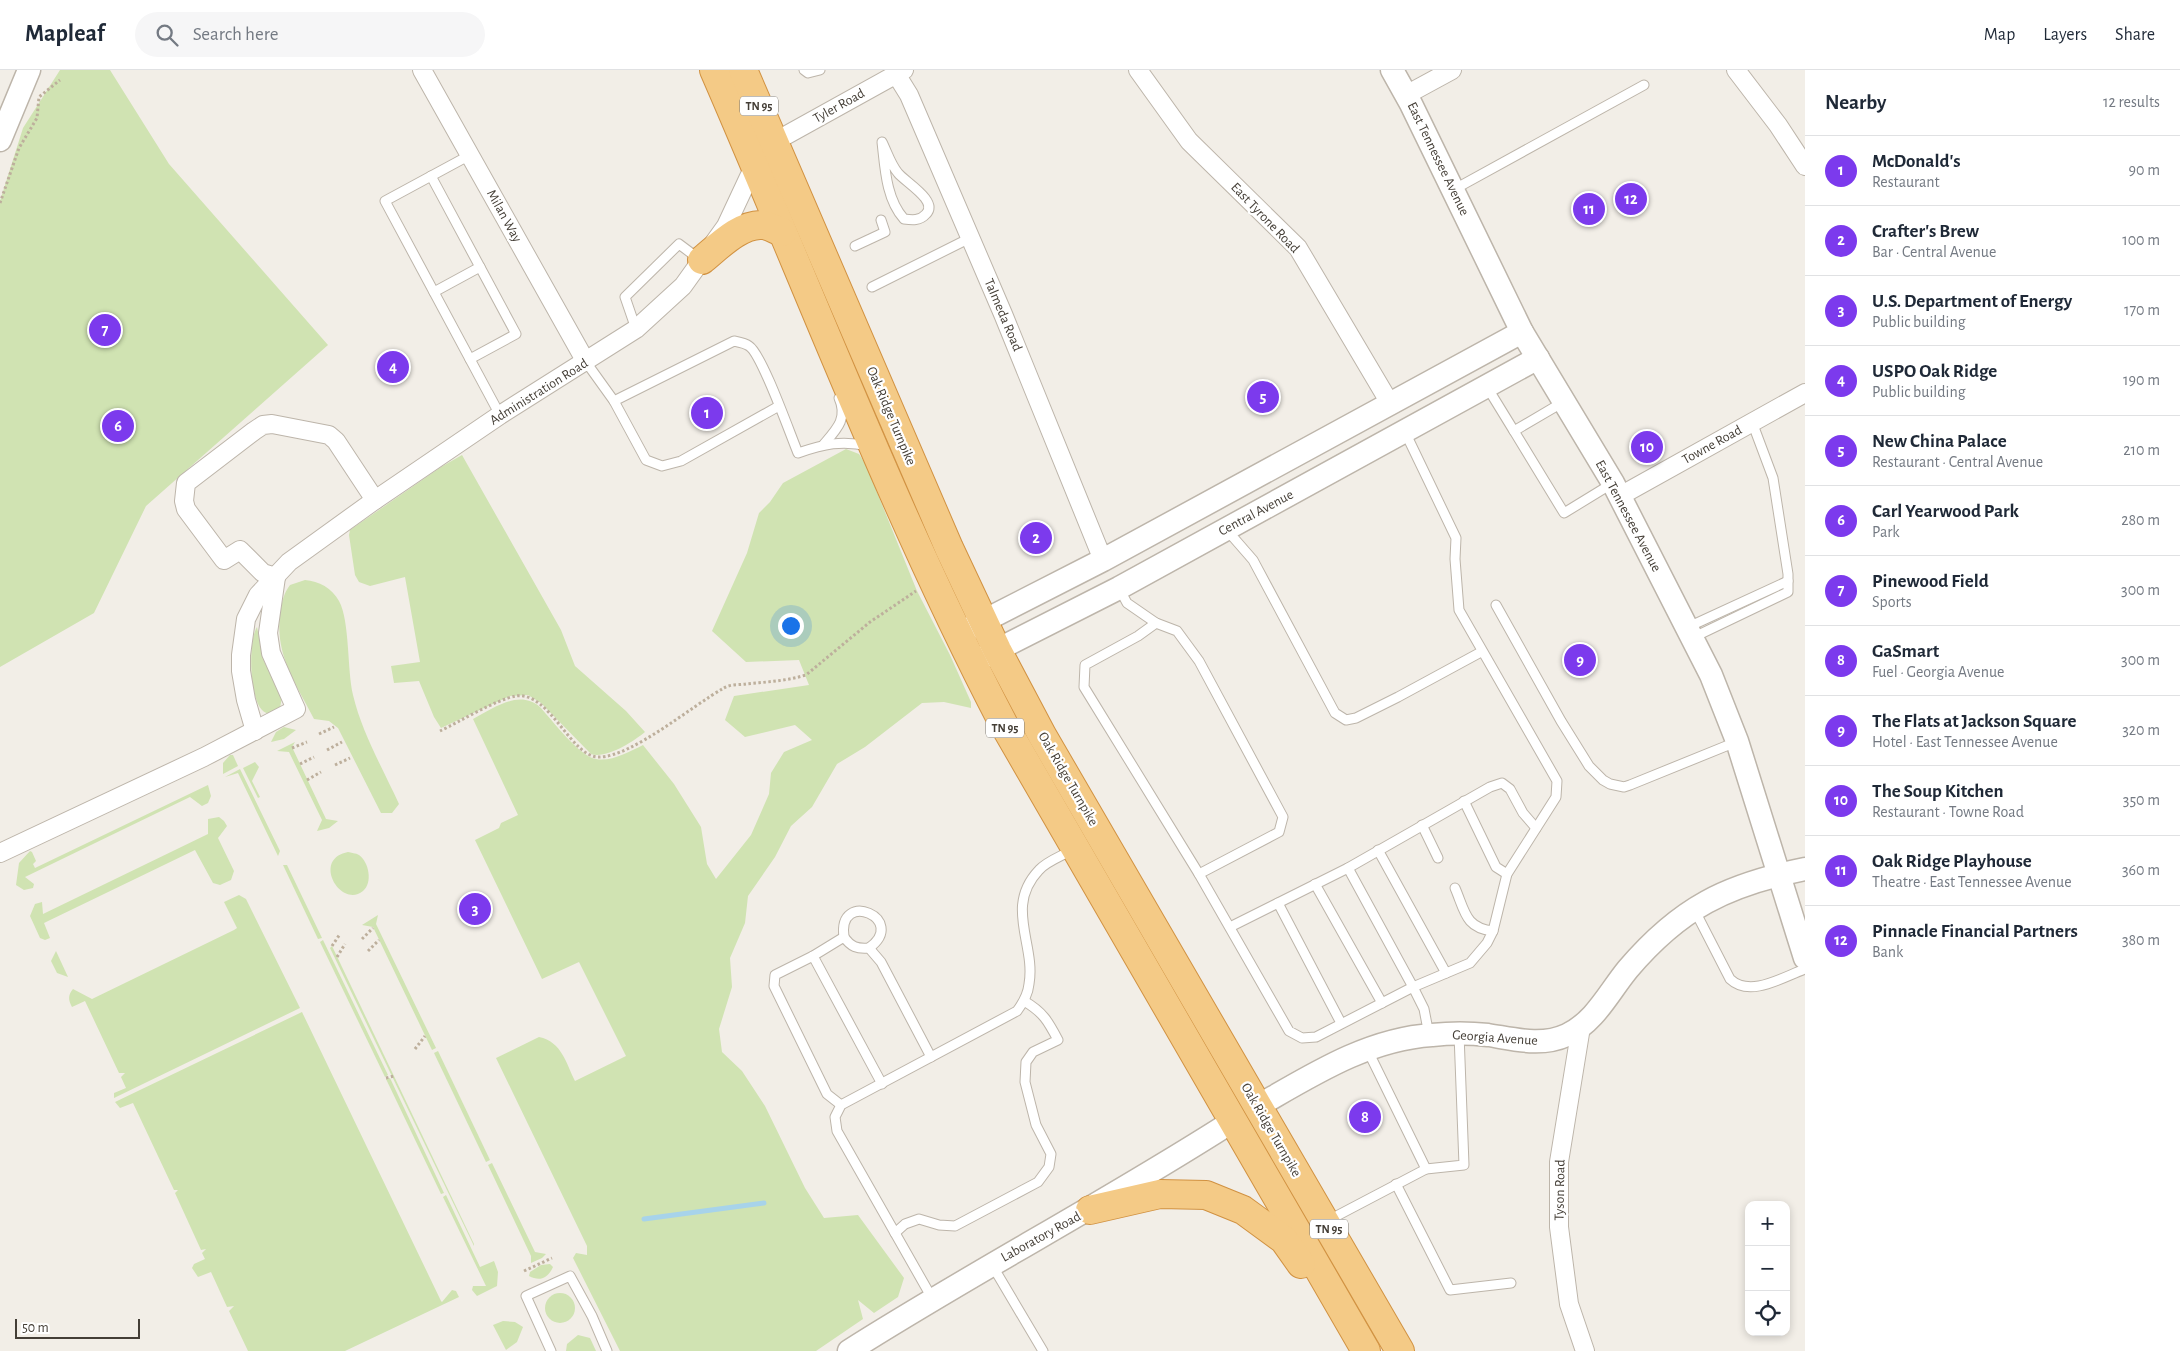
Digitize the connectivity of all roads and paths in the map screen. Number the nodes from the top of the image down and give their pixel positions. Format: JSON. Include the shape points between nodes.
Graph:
{"nodes":[{"id":1,"x":29,"y":70,"type":"edge"},
{"id":2,"x":422,"y":70,"type":"edge"},
{"id":3,"x":714,"y":70,"type":"edge"},
{"id":4,"x":743,"y":70,"type":"edge"},
{"id":5,"x":804,"y":70,"type":"edge"},
{"id":6,"x":820,"y":70,"type":"edge"},
{"id":7,"x":1138,"y":70,"type":"edge"},
{"id":8,"x":1392,"y":70,"type":"edge"},
{"id":9,"x":1452,"y":70,"type":"edge"},
{"id":10,"x":1736,"y":70,"type":"edge"},
{"id":11,"x":897,"y":71,"type":"edge"},
{"id":12,"x":60,"y":80,"type":"dead end"},
{"id":13,"x":1644,"y":85,"type":"dead end"},
{"id":14,"x":1406,"y":95,"type":"junction"},
{"id":15,"x":0,"y":140,"type":"edge"},
{"id":16,"x":774,"y":142,"type":"junction"},
{"id":17,"x":882,"y":142,"type":"joint"},
{"id":18,"x":470,"y":155,"type":"junction"},
{"id":19,"x":755,"y":164,"type":"junction"},
{"id":20,"x":1805,"y":166,"type":"edge"},
{"id":21,"x":431,"y":176,"type":"junction"},
{"id":22,"x":1453,"y":190,"type":"junction"},
{"id":23,"x":0,"y":203,"type":"edge"},
{"id":24,"x":881,"y":220,"type":"dead end"},
{"id":25,"x":970,"y":238,"type":"junction"},
{"id":26,"x":785,"y":241,"type":"junction"},
{"id":27,"x":855,"y":246,"type":"dead end"},
{"id":28,"x":702,"y":260,"type":"junction"},
{"id":29,"x":480,"y":266,"type":"junction"},
{"id":30,"x":794,"y":284,"type":"dead end"},
{"id":31,"x":872,"y":287,"type":"dead end"},
{"id":32,"x":434,"y":292,"type":"junction"},
{"id":33,"x":636,"y":329,"type":"junction"},
{"id":34,"x":1522,"y":332,"type":"junction"},
{"id":35,"x":1538,"y":358,"type":"junction"},
{"id":36,"x":470,"y":359,"type":"junction"},
{"id":37,"x":1472,"y":360,"type":"junction"},
{"id":38,"x":586,"y":362,"type":"junction"},
{"id":39,"x":1487,"y":387,"type":"junction"},
{"id":40,"x":835,"y":388,"type":"dead end"},
{"id":41,"x":1805,"y":393,"type":"edge"},
{"id":42,"x":614,"y":401,"type":"junction"},
{"id":43,"x":1565,"y":401,"type":"junction"},
{"id":44,"x":1391,"y":405,"type":"junction"},
{"id":45,"x":779,"y":406,"type":"junction"},
{"id":46,"x":500,"y":415,"type":"junction"},
{"id":47,"x":1752,"y":422,"type":"junction"},
{"id":48,"x":1514,"y":431,"type":"junction"},
{"id":49,"x":1405,"y":432,"type":"junction"},
{"id":50,"x":824,"y":444,"type":"junction"},
{"id":51,"x":874,"y":447,"type":"junction"},
{"id":52,"x":1616,"y":490,"type":"junction"},
{"id":53,"x":376,"y":500,"type":"junction"},
{"id":54,"x":1209,"y":503,"type":"junction"},
{"id":55,"x":1226,"y":529,"type":"junction"},
{"id":56,"x":1103,"y":560,"type":"junction"},
{"id":57,"x":276,"y":577,"type":"junction"},
{"id":58,"x":934,"y":582,"type":"junction"},
{"id":59,"x":1119,"y":588,"type":"junction"},
{"id":60,"x":1496,"y":605,"type":"dead end"},
{"id":61,"x":983,"y":621,"type":"junction"},
{"id":62,"x":1156,"y":623,"type":"junction"},
{"id":63,"x":1689,"y":633,"type":"junction"},
{"id":64,"x":957,"y":634,"type":"junction"},
{"id":65,"x":997,"y":650,"type":"junction"},
{"id":66,"x":1481,"y":652,"type":"junction"},
{"id":67,"x":971,"y":662,"type":"junction"},
{"id":68,"x":334,"y":727,"type":"dead end"},
{"id":69,"x":440,"y":730,"type":"dead end"},
{"id":70,"x":255,"y":731,"type":"junction"},
{"id":71,"x":319,"y":734,"type":"dead end"},
{"id":72,"x":307,"y":742,"type":"dead end"},
{"id":73,"x":342,"y":742,"type":"dead end"},
{"id":74,"x":1737,"y":742,"type":"junction"},
{"id":75,"x":292,"y":748,"type":"dead end"},
{"id":76,"x":327,"y":750,"type":"dead end"},
{"id":77,"x":314,"y":757,"type":"dead end"},
{"id":78,"x":350,"y":758,"type":"dead end"},
{"id":79,"x":300,"y":764,"type":"dead end"},
{"id":80,"x":335,"y":766,"type":"dead end"},
{"id":81,"x":322,"y":772,"type":"dead end"},
{"id":82,"x":307,"y":780,"type":"dead end"},
{"id":83,"x":1464,"y":801,"type":"junction"},
{"id":84,"x":1422,"y":825,"type":"junction"},
{"id":85,"x":1536,"y":828,"type":"junction"},
{"id":86,"x":1075,"y":848,"type":"junction"},
{"id":87,"x":1378,"y":850,"type":"junction"},
{"id":88,"x":0,"y":853,"type":"edge"},
{"id":89,"x":1438,"y":858,"type":"dead end"},
{"id":90,"x":1348,"y":868,"type":"junction"},
{"id":91,"x":1805,"y":869,"type":"edge"},
{"id":92,"x":1199,"y":874,"type":"junction"},
{"id":93,"x":1507,"y":874,"type":"junction"},
{"id":94,"x":1779,"y":874,"type":"junction"},
{"id":95,"x":1315,"y":884,"type":"junction"},
{"id":96,"x":1455,"y":888,"type":"dead end"},
{"id":97,"x":1278,"y":903,"type":"junction"},
{"id":98,"x":1694,"y":908,"type":"junction"},
{"id":99,"x":1230,"y":927,"type":"junction"},
{"id":100,"x":373,"y":928,"type":"dead end"},
{"id":101,"x":1493,"y":931,"type":"junction"},
{"id":102,"x":340,"y":934,"type":"dead end"},
{"id":103,"x":844,"y":937,"type":"junction"},
{"id":104,"x":362,"y":938,"type":"dead end"},
{"id":105,"x":379,"y":940,"type":"dead end"},
{"id":106,"x":345,"y":944,"type":"dead end"},
{"id":107,"x":332,"y":946,"type":"dead end"},
{"id":108,"x":868,"y":948,"type":"junction"},
{"id":109,"x":368,"y":951,"type":"dead end"},
{"id":110,"x":813,"y":956,"type":"junction"},
{"id":111,"x":337,"y":957,"type":"dead end"},
{"id":112,"x":1805,"y":958,"type":"edge"},
{"id":113,"x":1805,"y":968,"type":"edge"},
{"id":114,"x":1446,"y":973,"type":"junction"},
{"id":115,"x":1413,"y":987,"type":"junction"},
{"id":116,"x":1024,"y":1001,"type":"junction"},
{"id":117,"x":1382,"y":1003,"type":"junction"},
{"id":118,"x":1341,"y":1024,"type":"junction"},
{"id":119,"x":1581,"y":1027,"type":"junction"},
{"id":120,"x":1459,"y":1033,"type":"junction"},
{"id":121,"x":1429,"y":1035,"type":"junction"},
{"id":122,"x":425,"y":1036,"type":"dead end"},
{"id":123,"x":416,"y":1049,"type":"dead end"},
{"id":124,"x":1367,"y":1049,"type":"junction"},
{"id":125,"x":931,"y":1057,"type":"junction"},
{"id":126,"x":394,"y":1076,"type":"dead end"},
{"id":127,"x":386,"y":1078,"type":"dead end"},
{"id":128,"x":882,"y":1084,"type":"junction"},
{"id":129,"x":841,"y":1105,"type":"junction"},
{"id":130,"x":1258,"y":1106,"type":"junction"},
{"id":131,"x":1233,"y":1121,"type":"junction"},
{"id":132,"x":1426,"y":1169,"type":"junction"},
{"id":133,"x":1396,"y":1184,"type":"junction"},
{"id":134,"x":1090,"y":1210,"type":"junction"},
{"id":135,"x":1325,"y":1222,"type":"junction"},
{"id":136,"x":895,"y":1233,"type":"junction"},
{"id":137,"x":552,"y":1258,"type":"dead end"},
{"id":138,"x":992,"y":1265,"type":"junction"},
{"id":139,"x":524,"y":1272,"type":"dead end"},
{"id":140,"x":1511,"y":1283,"type":"dead end"},
{"id":141,"x":932,"y":1298,"type":"junction"},
{"id":142,"x":1360,"y":1340,"type":"edge"},
{"id":143,"x":1393,"y":1348,"type":"edge"},
{"id":144,"x":551,"y":1351,"type":"edge"},
{"id":145,"x":607,"y":1351,"type":"edge"},
{"id":146,"x":849,"y":1351,"type":"edge"},
{"id":147,"x":1043,"y":1351,"type":"edge"},
{"id":148,"x":1585,"y":1351,"type":"edge"}],
"edges":[{"from":1,"to":15,"type":"street"},
{"from":2,"to":18,"type":"street","name":"Milan Way"},
{"from":3,"to":19,"type":"highway","name":"Oak Ridge Turnpike","number":"TN 95"},
{"from":4,"to":16,"type":"highway","name":"Oak Ridge Turnpike","number":"TN 95"},
{"from":5,"to":6,"type":"lane","via":[[808,73]]},
{"from":7,"to":44,"type":"street","name":"East Tyrone Road","via":[[1189,141],[1298,248]]},
{"from":8,"to":14,"type":"street","name":"East Tennessee Avenue"},
{"from":9,"to":14,"type":"street"},
{"from":10,"to":20,"type":"street"},
{"from":11,"to":16,"type":"street","name":"Tyler Road"},
{"from":11,"to":25,"type":"street","name":"Talmeda Road"},
{"from":12,"to":23,"type":"path","via":[[39,97],[36,118],[19,148]]},
{"from":13,"to":22,"type":"lane"},
{"from":14,"to":22,"type":"street","name":"East Tennessee Avenue"},
{"from":16,"to":19,"type":"highway"},
{"from":16,"to":61,"type":"highway","name":"Oak Ridge Turnpike","number":"TN 95"},
{"from":17,"to":17,"type":"lane","via":[[897,173],[927,202],[927,214],[919,219],[904,219],[899,213],[886,179]]},
{"from":18,"to":21,"type":"lane"},
{"from":18,"to":38,"type":"street","name":"Milan Way"},
{"from":19,"to":26,"type":"highway","name":"Oak Ridge Turnpike","number":"TN 95"},
{"from":19,"to":28,"type":"street","name":"Administration Road","via":[[726,226]]},
{"from":21,"to":29,"type":"lane"},
{"from":21,"to":32,"type":"lane","via":[[385,201]]},
{"from":22,"to":34,"type":"street","name":"East Tennessee Avenue"},
{"from":24,"to":27,"type":"lane","via":[[885,232]]},
{"from":25,"to":31,"type":"lane"},
{"from":25,"to":56,"type":"street","name":"Talmeda Road"},
{"from":26,"to":28,"type":"highway","via":[[766,225],[757,225],[745,228]]},
{"from":26,"to":30,"type":"lane"},
{"from":26,"to":51,"type":"highway","name":"Oak Ridge Turnpike","number":"TN 95"},
{"from":28,"to":33,"type":"street","name":"Administration Road","via":[[683,286]]},
{"from":28,"to":33,"type":"lane","via":[[679,244],[625,297]]},
{"from":29,"to":32,"type":"lane"},
{"from":29,"to":36,"type":"lane","via":[[516,334]]},
{"from":32,"to":36,"type":"lane"},
{"from":33,"to":38,"type":"street","name":"Administration Road"},
{"from":34,"to":35,"type":"street","name":"East Tennessee Avenue"},
{"from":34,"to":37,"type":"street"},
{"from":35,"to":39,"type":"street","name":"Central Avenue"},
{"from":35,"to":43,"type":"street","name":"East Tennessee Avenue"},
{"from":36,"to":46,"type":"lane"},
{"from":37,"to":39,"type":"street"},
{"from":37,"to":44,"type":"street"},
{"from":38,"to":42,"type":"lane"},
{"from":38,"to":46,"type":"street","name":"Administration Road"},
{"from":39,"to":48,"type":"lane"},
{"from":39,"to":49,"type":"street","name":"Central Avenue"},
{"from":40,"to":50,"type":"lane","via":[[843,406],[841,424]]},
{"from":41,"to":47,"type":"street","name":"Towne Road"},
{"from":42,"to":45,"type":"lane","via":[[646,460],[662,466],[681,461]]},
{"from":42,"to":45,"type":"lane","via":[[734,341],[750,346],[758,355]]},
{"from":43,"to":48,"type":"lane"},
{"from":43,"to":52,"type":"street","name":"East Tennessee Avenue"},
{"from":44,"to":49,"type":"street"},
{"from":44,"to":54,"type":"street"},
{"from":45,"to":50,"type":"lane","via":[[798,453]]},
{"from":46,"to":53,"type":"street","name":"Administration Road"},
{"from":47,"to":52,"type":"street","name":"Towne Road"},
{"from":47,"to":63,"type":"lane","via":[[1773,478],[1788,592]]},
{"from":48,"to":52,"type":"lane","via":[[1564,513]]},
{"from":49,"to":55,"type":"street","name":"Central Avenue"},
{"from":49,"to":66,"type":"lane","via":[[1456,538],[1459,610]]},
{"from":50,"to":51,"type":"lane","via":[[850,442]]},
{"from":51,"to":58,"type":"highway","name":"Oak Ridge Turnpike","number":"TN 95"},
{"from":52,"to":63,"type":"street","name":"East Tennessee Avenue"},
{"from":53,"to":57,"type":"street","name":"Administration Road","via":[[289,562]]},
{"from":53,"to":57,"type":"street","via":[[329,435],[272,424],[254,431],[186,483],[184,502],[191,517],[224,560],[240,550],[263,573]]},
{"from":54,"to":55,"type":"street"},
{"from":54,"to":56,"type":"street"},
{"from":55,"to":59,"type":"street","name":"Central Avenue"},
{"from":55,"to":66,"type":"lane","via":[[1253,560],[1335,713],[1346,720],[1398,698]]},
{"from":56,"to":59,"type":"street"},
{"from":56,"to":61,"type":"street"},
{"from":57,"to":70,"type":"street","name":"Administration Road","via":[[258,595],[246,619],[241,645],[241,671]]},
{"from":57,"to":70,"type":"street","via":[[268,633],[271,653],[296,708]]},
{"from":58,"to":64,"type":"highway","name":"Oak Ridge Turnpike","number":"TN 95"},
{"from":58,"to":69,"type":"path","via":[[870,622],[806,675],[726,686],[624,750],[599,758],[579,746],[539,703],[524,696],[502,701]]},
{"from":59,"to":62,"type":"lane","via":[[1127,603]]},
{"from":59,"to":65,"type":"street","name":"Central Avenue"},
{"from":60,"to":74,"type":"lane","via":[[1561,721],[1603,780],[1618,786],[1630,785]]},
{"from":61,"to":64,"type":"street"},
{"from":61,"to":65,"type":"highway","name":"Oak Ridge Turnpike","number":"TN 95"},
{"from":62,"to":92,"type":"lane","via":[[1085,665],[1084,687]]},
{"from":62,"to":92,"type":"lane","via":[[1177,631],[1199,661],[1283,817],[1279,832]]},
{"from":63,"to":74,"type":"street","name":"East Tennessee Avenue","via":[[1711,675]]},
{"from":64,"to":67,"type":"highway","name":"Oak Ridge Turnpike","number":"TN 95"},
{"from":65,"to":67,"type":"street","name":"Central Avenue"},
{"from":65,"to":130,"type":"highway","name":"Oak Ridge Turnpike","number":"TN 95","via":[[1042,735]]},
{"from":66,"to":85,"type":"lane","via":[[1557,781],[1556,797]]},
{"from":67,"to":86,"type":"highway","name":"Oak Ridge Turnpike","number":"TN 95"},
{"from":68,"to":71,"type":"path"},
{"from":70,"to":88,"type":"street"},
{"from":72,"to":75,"type":"path"},
{"from":73,"to":76,"type":"path"},
{"from":74,"to":94,"type":"street","name":"East Tennessee Avenue"},
{"from":77,"to":79,"type":"path"},
{"from":78,"to":80,"type":"path"},
{"from":81,"to":82,"type":"path"},
{"from":83,"to":84,"type":"lane"},
{"from":83,"to":85,"type":"lane","via":[[1502,783],[1510,789],[1523,814]]},
{"from":83,"to":93,"type":"lane","via":[[1496,867]]},
{"from":84,"to":87,"type":"lane"},
{"from":84,"to":89,"type":"lane"},
{"from":85,"to":93,"type":"lane"},
{"from":86,"to":116,"type":"lane","via":[[1040,868],[1023,898],[1030,983]]},
{"from":86,"to":131,"type":"highway","name":"Oak Ridge Turnpike","number":"TN 95"},
{"from":87,"to":90,"type":"lane"},
{"from":87,"to":114,"type":"lane"},
{"from":90,"to":95,"type":"lane"},
{"from":90,"to":115,"type":"lane"},
{"from":91,"to":94,"type":"street","name":"Georgia Avenue"},
{"from":92,"to":99,"type":"lane"},
{"from":93,"to":101,"type":"lane"},
{"from":94,"to":98,"type":"street","name":"Georgia Avenue","via":[[1726,891]]},
{"from":94,"to":112,"type":"street","name":"East Tennessee Avenue"},
{"from":95,"to":97,"type":"lane"},
{"from":95,"to":117,"type":"lane"},
{"from":96,"to":101,"type":"lane","via":[[1469,921],[1479,930]]},
{"from":97,"to":99,"type":"lane"},
{"from":97,"to":118,"type":"lane"},
{"from":98,"to":113,"type":"lane","via":[[1730,979],[1737,986],[1756,987]]},
{"from":98,"to":119,"type":"street","name":"Georgia Avenue","via":[[1658,936]]},
{"from":99,"to":118,"type":"lane","via":[[1289,1031],[1302,1038],[1316,1037]]},
{"from":100,"to":104,"type":"path"},
{"from":101,"to":114,"type":"lane","via":[[1488,944],[1470,963]]},
{"from":102,"to":107,"type":"path"},
{"from":103,"to":108,"type":"lane","via":[[850,945]]},
{"from":103,"to":108,"type":"lane","via":[[842,927],[854,912],[865,911],[874,915],[880,923],[881,933],[877,942]]},
{"from":103,"to":110,"type":"lane"},
{"from":105,"to":109,"type":"path"},
{"from":106,"to":111,"type":"path"},
{"from":108,"to":125,"type":"lane","via":[[881,962]]},
{"from":110,"to":128,"type":"lane"},
{"from":110,"to":129,"type":"lane","via":[[775,975],[774,986],[827,1094]]},
{"from":114,"to":115,"type":"lane"},
{"from":115,"to":117,"type":"lane"},
{"from":115,"to":121,"type":"lane","via":[[1424,1009]]},
{"from":116,"to":125,"type":"lane","via":[[1017,1011]]},
{"from":116,"to":136,"type":"lane","via":[[1038,1009],[1058,1040],[1033,1052],[1026,1062],[1025,1082],[1036,1125],[1051,1154],[1049,1167],[1038,1182],[955,1226],[920,1219],[905,1224]]},
{"from":117,"to":118,"type":"lane"},
{"from":119,"to":120,"type":"street","name":"Georgia Avenue","via":[[1547,1042]]},
{"from":119,"to":148,"type":"street","name":"Tyson Road","via":[[1559,1162],[1559,1227],[1570,1304]]},
{"from":120,"to":121,"type":"street","name":"Georgia Avenue"},
{"from":120,"to":132,"type":"lane","via":[[1464,1165]]},
{"from":121,"to":124,"type":"street","name":"Georgia Avenue"},
{"from":122,"to":123,"type":"path"},
{"from":124,"to":130,"type":"street","name":"Georgia Avenue"},
{"from":124,"to":132,"type":"lane"},
{"from":125,"to":128,"type":"lane"},
{"from":126,"to":127,"type":"path"},
{"from":128,"to":129,"type":"lane"},
{"from":129,"to":136,"type":"lane","via":[[834,1117],[837,1131]]},
{"from":130,"to":131,"type":"highway"},
{"from":130,"to":135,"type":"highway","name":"Oak Ridge Turnpike","number":"TN 95"},
{"from":131,"to":134,"type":"street","name":"Laboratory Road"},
{"from":131,"to":142,"type":"highway","name":"Oak Ridge Turnpike","number":"TN 95"},
{"from":132,"to":133,"type":"lane"},
{"from":133,"to":135,"type":"lane"},
{"from":133,"to":140,"type":"lane","via":[[1450,1290]]},
{"from":134,"to":138,"type":"street","name":"Laboratory Road"},
{"from":134,"to":142,"type":"highway","via":[[1160,1194],[1206,1195],[1243,1210],[1284,1240]]},
{"from":135,"to":143,"type":"highway","name":"Oak Ridge Turnpike","number":"TN 95"},
{"from":136,"to":141,"type":"lane"},
{"from":137,"to":139,"type":"path"},
{"from":138,"to":141,"type":"street","name":"Laboratory Road"},
{"from":138,"to":147,"type":"lane"},
{"from":141,"to":146,"type":"street","name":"Laboratory Road"},
{"from":144,"to":145,"type":"lane","via":[[526,1296],[570,1276]]}]}
